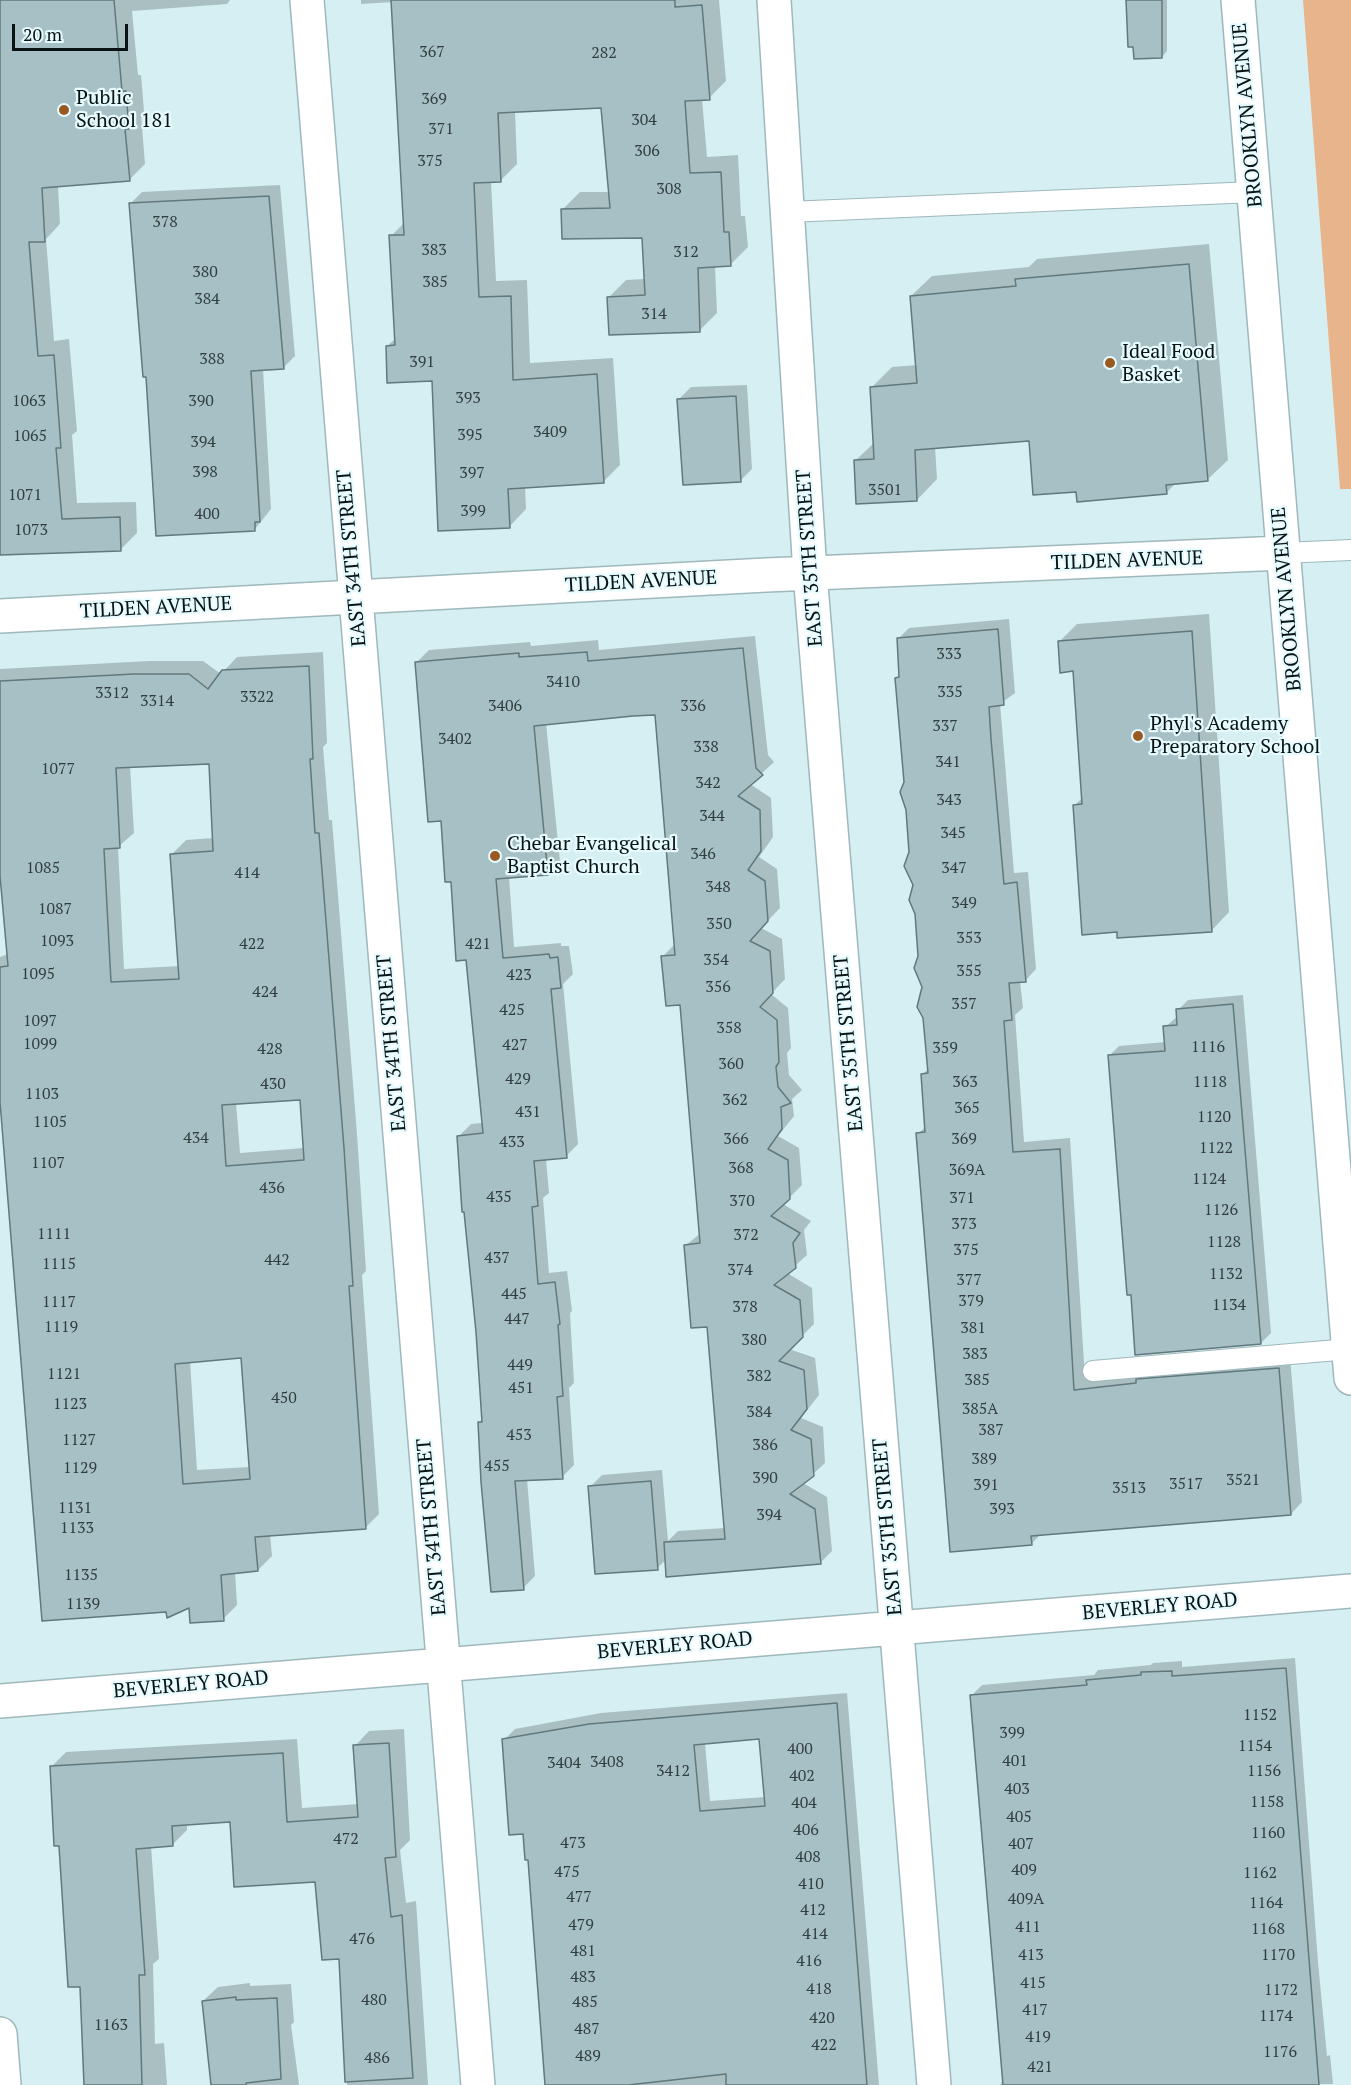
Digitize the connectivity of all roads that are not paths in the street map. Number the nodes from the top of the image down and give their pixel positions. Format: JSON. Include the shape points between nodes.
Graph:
{"nodes":[{"id":1,"x":307,"y":0,"type":"edge"},
{"id":2,"x":774,"y":0,"type":"edge"},
{"id":3,"x":1238,"y":0,"type":"edge"},
{"id":4,"x":1254,"y":192,"type":"junction"},
{"id":5,"x":788,"y":212,"type":"junction"},
{"id":6,"x":1351,"y":550,"type":"edge"},
{"id":7,"x":1283,"y":554,"type":"junction"},
{"id":8,"x":810,"y":573,"type":"junction"},
{"id":9,"x":355,"y":597,"type":"junction"},
{"id":10,"x":0,"y":616,"type":"edge"},
{"id":11,"x":1350,"y":1363,"type":"edge"},
{"id":12,"x":1093,"y":1371,"type":"dead end"},
{"id":13,"x":1351,"y":1591,"type":"edge"},
{"id":14,"x":897,"y":1628,"type":"junction"},
{"id":15,"x":443,"y":1665,"type":"junction"},
{"id":16,"x":0,"y":1701,"type":"edge"},
{"id":17,"x":0,"y":2034,"type":"edge"},
{"id":18,"x":4,"y":2085,"type":"edge"},
{"id":19,"x":478,"y":2085,"type":"edge"},
{"id":20,"x":934,"y":2085,"type":"edge"}],
"edges":[{"from":1,"to":9,"type":"street","name":"EAST 34TH STREET"},
{"from":2,"to":5,"type":"street","name":"EAST 35TH STREET"},
{"from":3,"to":4,"type":"street","name":"BROOKLYN AVENUE"},
{"from":4,"to":5,"type":"lane"},
{"from":4,"to":7,"type":"street","name":"BROOKLYN AVENUE"},
{"from":5,"to":8,"type":"street","name":"EAST 35TH STREET"},
{"from":6,"to":7,"type":"lane"},
{"from":7,"to":8,"type":"street","name":"TILDEN AVENUE"},
{"from":7,"to":11,"type":"street","name":"BROOKLYN AVENUE"},
{"from":8,"to":9,"type":"street","name":"TILDEN AVENUE"},
{"from":8,"to":14,"type":"street","name":"EAST 35TH STREET"},
{"from":9,"to":10,"type":"street","name":"TILDEN AVENUE"},
{"from":9,"to":15,"type":"street","name":"EAST 34TH STREET"},
{"from":11,"to":12,"type":"lane"},
{"from":13,"to":14,"type":"street","name":"BEVERLEY ROAD"},
{"from":14,"to":15,"type":"street","name":"BEVERLEY ROAD"},
{"from":14,"to":20,"type":"street","name":"EAST 35TH STREET"},
{"from":15,"to":16,"type":"street","name":"BEVERLEY ROAD"},
{"from":15,"to":19,"type":"street","name":"EAST 34TH STREET"},
{"from":17,"to":18,"type":"street"}]}
